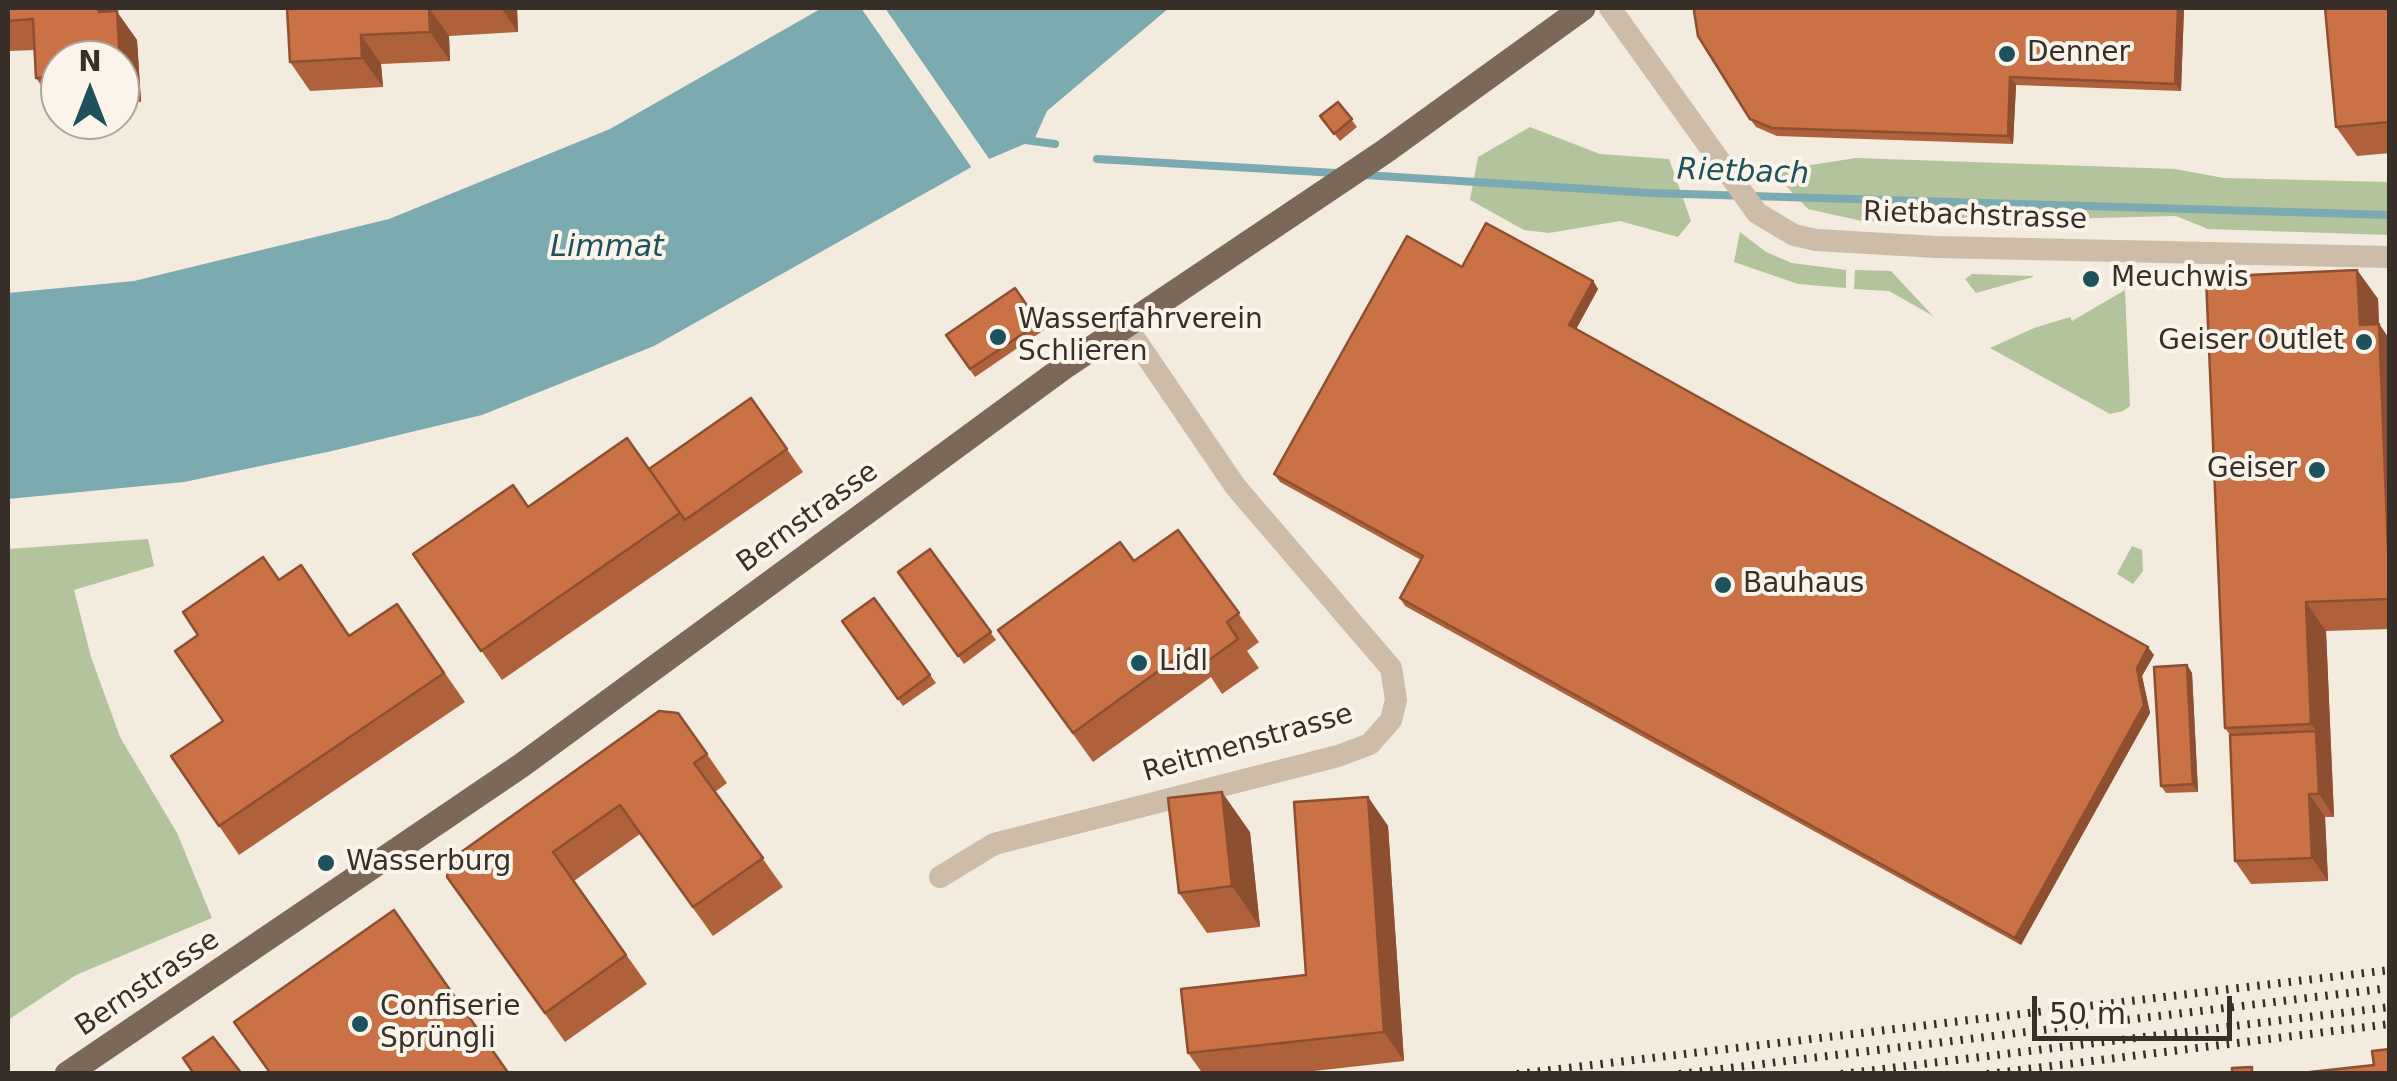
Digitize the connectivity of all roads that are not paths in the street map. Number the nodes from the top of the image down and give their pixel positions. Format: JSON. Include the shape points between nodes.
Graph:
{"nodes":[{"id":1,"x":1583,"y":8,"type":"edge"},
{"id":2,"x":1610,"y":8,"type":"edge"},
{"id":3,"x":2390,"y":258,"type":"edge"},
{"id":4,"x":1126,"y":326,"type":"junction"},
{"id":5,"x":940,"y":878,"type":"dead end"},
{"id":6,"x":66,"y":1074,"type":"edge"}],
"edges":[{"from":1,"to":4,"type":"main road","name":"Bernstrasse"},
{"from":2,"to":3,"type":"street","name":"Rietbachstrasse","via":[[1757,213],[1794,235],[1833,242]]},
{"from":4,"to":5,"type":"street","name":"Reitmenstrasse","via":[[1235,486],[1391,668],[1391,720],[1370,744],[1338,756],[994,844]]},
{"from":4,"to":6,"type":"main road","name":"Bernstrasse","via":[[522,765]]}]}
